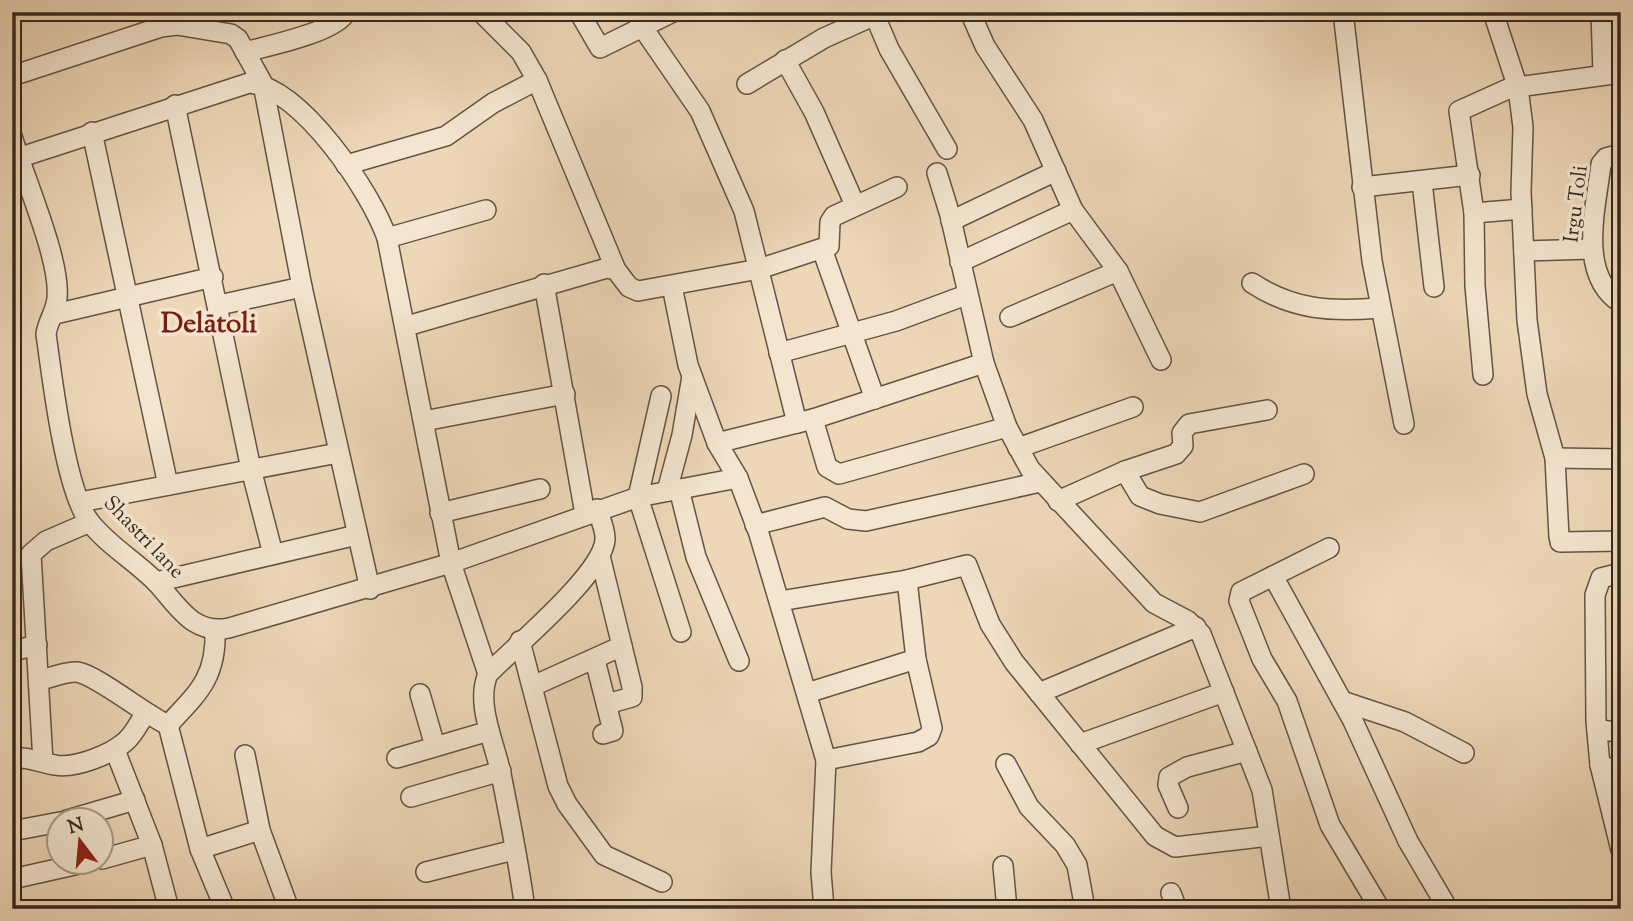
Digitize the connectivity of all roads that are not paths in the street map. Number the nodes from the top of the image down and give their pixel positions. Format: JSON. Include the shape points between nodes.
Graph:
{"nodes":[{"id":1,"x":346,"y":12,"type":"edge"},
{"id":2,"x":481,"y":12,"type":"edge"},
{"id":3,"x":579,"y":12,"type":"edge"},
{"id":4,"x":673,"y":12,"type":"edge"},
{"id":5,"x":970,"y":12,"type":"edge"},
{"id":6,"x":1343,"y":12,"type":"edge"},
{"id":7,"x":1493,"y":12,"type":"edge"},
{"id":8,"x":1601,"y":12,"type":"edge"},
{"id":9,"x":878,"y":14,"type":"edge"},
{"id":10,"x":156,"y":19,"type":"edge"},
{"id":11,"x":643,"y":28,"type":"junction"},
{"id":12,"x":245,"y":52,"type":"junction"},
{"id":13,"x":785,"y":60,"type":"junction"},
{"id":14,"x":1612,"y":73,"type":"edge"},
{"id":15,"x":12,"y":76,"type":"edge"},
{"id":16,"x":537,"y":80,"type":"junction"},
{"id":17,"x":747,"y":83,"type":"dead end"},
{"id":18,"x":263,"y":84,"type":"junction"},
{"id":19,"x":1518,"y":88,"type":"junction"},
{"id":20,"x":175,"y":105,"type":"junction"},
{"id":21,"x":92,"y":132,"type":"junction"},
{"id":22,"x":12,"y":136,"type":"edge"},
{"id":23,"x":947,"y":149,"type":"dead end"},
{"id":24,"x":1621,"y":154,"type":"edge"},
{"id":25,"x":18,"y":158,"type":"junction"},
{"id":26,"x":346,"y":165,"type":"junction"},
{"id":27,"x":1056,"y":171,"type":"junction"},
{"id":28,"x":937,"y":173,"type":"dead end"},
{"id":29,"x":1469,"y":175,"type":"junction"},
{"id":30,"x":1422,"y":182,"type":"junction"},
{"id":31,"x":897,"y":187,"type":"dead end"},
{"id":32,"x":1362,"y":187,"type":"junction"},
{"id":33,"x":855,"y":205,"type":"junction"},
{"id":34,"x":1522,"y":209,"type":"junction"},
{"id":35,"x":486,"y":210,"type":"dead end"},
{"id":36,"x":1073,"y":210,"type":"junction"},
{"id":37,"x":1474,"y":213,"type":"junction"},
{"id":38,"x":951,"y":221,"type":"junction"},
{"id":39,"x":387,"y":238,"type":"junction"},
{"id":40,"x":822,"y":249,"type":"junction"},
{"id":41,"x":1592,"y":249,"type":"junction"},
{"id":42,"x":1524,"y":251,"type":"junction"},
{"id":43,"x":960,"y":262,"type":"junction"},
{"id":44,"x":759,"y":269,"type":"junction"},
{"id":45,"x":616,"y":270,"type":"junction"},
{"id":46,"x":1118,"y":271,"type":"junction"},
{"id":47,"x":213,"y":276,"type":"junction"},
{"id":48,"x":1252,"y":283,"type":"dead end"},
{"id":49,"x":544,"y":284,"type":"junction"},
{"id":50,"x":672,"y":286,"type":"junction"},
{"id":51,"x":302,"y":287,"type":"junction"},
{"id":52,"x":1434,"y":287,"type":"dead end"},
{"id":53,"x":967,"y":295,"type":"junction"},
{"id":54,"x":126,"y":298,"type":"junction"},
{"id":55,"x":1621,"y":303,"type":"edge"},
{"id":56,"x":219,"y":305,"type":"junction"},
{"id":57,"x":1379,"y":308,"type":"junction"},
{"id":58,"x":55,"y":314,"type":"junction"},
{"id":59,"x":1010,"y":317,"type":"dead end"},
{"id":60,"x":407,"y":326,"type":"junction"},
{"id":61,"x":851,"y":335,"type":"junction"},
{"id":62,"x":779,"y":353,"type":"junction"},
{"id":63,"x":1161,"y":360,"type":"dead end"},
{"id":64,"x":984,"y":363,"type":"junction"},
{"id":65,"x":692,"y":375,"type":"junction"},
{"id":66,"x":1483,"y":375,"type":"dead end"},
{"id":67,"x":565,"y":394,"type":"junction"},
{"id":68,"x":662,"y":396,"type":"dead end"},
{"id":69,"x":875,"y":399,"type":"junction"},
{"id":70,"x":1133,"y":407,"type":"dead end"},
{"id":71,"x":1267,"y":410,"type":"dead end"},
{"id":72,"x":424,"y":421,"type":"junction"},
{"id":73,"x":805,"y":421,"type":"junction"},
{"id":74,"x":1404,"y":424,"type":"dead end"},
{"id":75,"x":1007,"y":426,"type":"junction"},
{"id":76,"x":717,"y":443,"type":"junction"},
{"id":77,"x":1018,"y":448,"type":"junction"},
{"id":78,"x":338,"y":453,"type":"junction"},
{"id":79,"x":1555,"y":458,"type":"junction"},
{"id":80,"x":1621,"y":459,"type":"edge"},
{"id":81,"x":251,"y":469,"type":"junction"},
{"id":82,"x":1125,"y":471,"type":"junction"},
{"id":83,"x":1304,"y":474,"type":"dead end"},
{"id":84,"x":738,"y":478,"type":"junction"},
{"id":85,"x":1040,"y":482,"type":"junction"},
{"id":86,"x":168,"y":485,"type":"junction"},
{"id":87,"x":540,"y":489,"type":"dead end"},
{"id":88,"x":673,"y":490,"type":"junction"},
{"id":89,"x":638,"y":497,"type":"junction"},
{"id":90,"x":1058,"y":501,"type":"junction"},
{"id":91,"x":80,"y":502,"type":"junction"},
{"id":92,"x":591,"y":512,"type":"junction"},
{"id":93,"x":440,"y":513,"type":"junction"},
{"id":94,"x":90,"y":522,"type":"junction"},
{"id":95,"x":755,"y":524,"type":"junction"},
{"id":96,"x":357,"y":536,"type":"junction"},
{"id":97,"x":1621,"y":541,"type":"edge"},
{"id":98,"x":1329,"y":548,"type":"dead end"},
{"id":99,"x":273,"y":554,"type":"junction"},
{"id":100,"x":600,"y":556,"type":"junction"},
{"id":101,"x":451,"y":563,"type":"junction"},
{"id":102,"x":32,"y":572,"type":"junction"},
{"id":103,"x":1621,"y":573,"type":"edge"},
{"id":104,"x":1273,"y":576,"type":"junction"},
{"id":105,"x":12,"y":577,"type":"edge"},
{"id":106,"x":907,"y":580,"type":"junction"},
{"id":107,"x":156,"y":582,"type":"junction"},
{"id":108,"x":370,"y":589,"type":"junction"},
{"id":109,"x":780,"y":601,"type":"junction"},
{"id":110,"x":1196,"y":627,"type":"junction"},
{"id":111,"x":215,"y":631,"type":"junction"},
{"id":112,"x":681,"y":632,"type":"dead end"},
{"id":113,"x":520,"y":641,"type":"junction"},
{"id":114,"x":37,"y":645,"type":"junction"},
{"id":115,"x":622,"y":646,"type":"junction"},
{"id":116,"x":12,"y":651,"type":"edge"},
{"id":117,"x":916,"y":659,"type":"junction"},
{"id":118,"x":594,"y":660,"type":"junction"},
{"id":119,"x":739,"y":661,"type":"dead end"},
{"id":120,"x":488,"y":674,"type":"junction"},
{"id":121,"x":39,"y":681,"type":"junction"},
{"id":122,"x":533,"y":686,"type":"junction"},
{"id":123,"x":1224,"y":692,"type":"junction"},
{"id":124,"x":807,"y":693,"type":"junction"},
{"id":125,"x":1038,"y":693,"type":"junction"},
{"id":126,"x":420,"y":694,"type":"dead end"},
{"id":127,"x":1342,"y":701,"type":"junction"},
{"id":128,"x":607,"y":704,"type":"junction"},
{"id":129,"x":145,"y":714,"type":"junction"},
{"id":130,"x":168,"y":725,"type":"junction"},
{"id":131,"x":1596,"y":725,"type":"junction"},
{"id":132,"x":489,"y":731,"type":"junction"},
{"id":133,"x":1621,"y":733,"type":"edge"},
{"id":134,"x":603,"y":734,"type":"dead end"},
{"id":135,"x":1080,"y":744,"type":"junction"},
{"id":136,"x":435,"y":746,"type":"junction"},
{"id":137,"x":115,"y":750,"type":"junction"},
{"id":138,"x":1247,"y":751,"type":"junction"},
{"id":139,"x":1465,"y":753,"type":"dead end"},
{"id":140,"x":246,"y":755,"type":"dead end"},
{"id":141,"x":12,"y":758,"type":"edge"},
{"id":142,"x":397,"y":758,"type":"dead end"},
{"id":143,"x":826,"y":760,"type":"junction"},
{"id":144,"x":43,"y":762,"type":"junction"},
{"id":145,"x":1006,"y":764,"type":"dead end"},
{"id":146,"x":1600,"y":765,"type":"junction"},
{"id":147,"x":501,"y":771,"type":"junction"},
{"id":148,"x":1621,"y":773,"type":"edge"},
{"id":149,"x":411,"y":797,"type":"dead end"},
{"id":150,"x":135,"y":800,"type":"junction"},
{"id":151,"x":115,"y":806,"type":"edge"},
{"id":152,"x":1178,"y":808,"type":"dead end"},
{"id":153,"x":46,"y":825,"type":"edge"},
{"id":154,"x":261,"y":830,"type":"junction"},
{"id":155,"x":12,"y":831,"type":"edge"},
{"id":156,"x":1269,"y":836,"type":"junction"},
{"id":157,"x":152,"y":845,"type":"junction"},
{"id":158,"x":200,"y":849,"type":"junction"},
{"id":159,"x":514,"y":850,"type":"junction"},
{"id":160,"x":1621,"y":850,"type":"edge"},
{"id":161,"x":116,"y":855,"type":"edge"},
{"id":162,"x":1003,"y":866,"type":"dead end"},
{"id":163,"x":46,"y":871,"type":"edge"},
{"id":164,"x":426,"y":872,"type":"dead end"},
{"id":165,"x":12,"y":879,"type":"edge"},
{"id":166,"x":662,"y":881,"type":"dead end"},
{"id":167,"x":166,"y":908,"type":"edge"},
{"id":168,"x":225,"y":909,"type":"edge"},
{"id":169,"x":289,"y":909,"type":"edge"},
{"id":170,"x":525,"y":909,"type":"edge"},
{"id":171,"x":824,"y":909,"type":"edge"},
{"id":172,"x":1007,"y":909,"type":"edge"},
{"id":173,"x":1085,"y":909,"type":"edge"},
{"id":174,"x":1281,"y":909,"type":"edge"},
{"id":175,"x":1380,"y":909,"type":"edge"},
{"id":176,"x":1448,"y":909,"type":"edge"}],
"edges":[{"from":1,"to":12,"type":"street","via":[[325,28]]},
{"from":2,"to":16,"type":"street","via":[[521,52]]},
{"from":3,"to":11,"type":"street","via":[[600,48]]},
{"from":4,"to":11,"type":"street"},
{"from":5,"to":27,"type":"street","via":[[985,46],[1033,120]]},
{"from":6,"to":32,"type":"street","via":[[1356,98]]},
{"from":7,"to":19,"type":"street"},
{"from":8,"to":14,"type":"street"},
{"from":9,"to":13,"type":"street"},
{"from":9,"to":23,"type":"street","via":[[896,61]]},
{"from":10,"to":12,"type":"street","via":[[231,34]]},
{"from":10,"to":15,"type":"street"},
{"from":11,"to":44,"type":"street","via":[[700,111],[744,211]]},
{"from":12,"to":18,"type":"street"},
{"from":13,"to":17,"type":"street"},
{"from":13,"to":33,"type":"street","via":[[814,112]]},
{"from":14,"to":19,"type":"street"},
{"from":16,"to":26,"type":"street","via":[[446,136]]},
{"from":16,"to":45,"type":"street"},
{"from":18,"to":20,"type":"street","via":[[249,83]]},
{"from":18,"to":26,"type":"street","via":[[295,107]]},
{"from":18,"to":51,"type":"street"},
{"from":19,"to":29,"type":"street","via":[[1459,111]]},
{"from":19,"to":34,"type":"street","via":[[1523,127]]},
{"from":20,"to":21,"type":"street"},
{"from":20,"to":47,"type":"street"},
{"from":21,"to":25,"type":"street"},
{"from":21,"to":54,"type":"street"},
{"from":22,"to":25,"type":"street","name":"Shastri lane"},
{"from":24,"to":41,"type":"street","name":"Irgu Toli","via":[[1601,164]]},
{"from":25,"to":58,"type":"street","name":"Shastri lane","via":[[56,274]]},
{"from":26,"to":39,"type":"street","via":[[377,211]]},
{"from":27,"to":36,"type":"street"},
{"from":27,"to":38,"type":"street"},
{"from":28,"to":38,"type":"street"},
{"from":29,"to":30,"type":"street"},
{"from":29,"to":37,"type":"street"},
{"from":30,"to":32,"type":"street"},
{"from":30,"to":52,"type":"street"},
{"from":31,"to":33,"type":"street"},
{"from":32,"to":57,"type":"street"},
{"from":33,"to":40,"type":"street","via":[[834,216],[829,246]]},
{"from":34,"to":37,"type":"street"},
{"from":34,"to":42,"type":"street"},
{"from":35,"to":39,"type":"street"},
{"from":36,"to":43,"type":"street"},
{"from":36,"to":46,"type":"street"},
{"from":37,"to":66,"type":"street"},
{"from":38,"to":43,"type":"street"},
{"from":39,"to":60,"type":"street"},
{"from":40,"to":44,"type":"street"},
{"from":40,"to":61,"type":"street"},
{"from":41,"to":42,"type":"street"},
{"from":41,"to":55,"type":"street","name":"Irgu Toli","via":[[1602,289]]},
{"from":42,"to":79,"type":"street","via":[[1536,394]]},
{"from":43,"to":53,"type":"street"},
{"from":44,"to":50,"type":"street"},
{"from":44,"to":62,"type":"street"},
{"from":45,"to":49,"type":"street","via":[[607,268]]},
{"from":45,"to":50,"type":"street","via":[[638,291]]},
{"from":46,"to":59,"type":"street"},
{"from":46,"to":63,"type":"street"},
{"from":47,"to":54,"type":"street"},
{"from":47,"to":56,"type":"street"},
{"from":48,"to":57,"type":"street","via":[[1269,295],[1311,309]]},
{"from":49,"to":60,"type":"street"},
{"from":49,"to":67,"type":"street"},
{"from":50,"to":65,"type":"street"},
{"from":51,"to":56,"type":"street"},
{"from":51,"to":78,"type":"street"},
{"from":53,"to":61,"type":"street"},
{"from":53,"to":64,"type":"street"},
{"from":54,"to":58,"type":"street"},
{"from":54,"to":86,"type":"street"},
{"from":56,"to":81,"type":"street"},
{"from":57,"to":74,"type":"street"},
{"from":58,"to":91,"type":"street","name":"Shastri lane","via":[[46,334],[57,412]]},
{"from":60,"to":72,"type":"street"},
{"from":61,"to":62,"type":"street"},
{"from":61,"to":69,"type":"street"},
{"from":62,"to":73,"type":"street"},
{"from":64,"to":69,"type":"street"},
{"from":64,"to":75,"type":"street"},
{"from":65,"to":76,"type":"street"},
{"from":65,"to":88,"type":"street"},
{"from":67,"to":72,"type":"street"},
{"from":67,"to":92,"type":"street"},
{"from":68,"to":89,"type":"street"},
{"from":69,"to":73,"type":"street"},
{"from":70,"to":77,"type":"street"},
{"from":71,"to":82,"type":"street","via":[[1189,424],[1182,433],[1181,450]]},
{"from":72,"to":93,"type":"street"},
{"from":73,"to":75,"type":"street","via":[[827,467],[839,474]]},
{"from":73,"to":76,"type":"street"},
{"from":75,"to":77,"type":"street"},
{"from":76,"to":84,"type":"street"},
{"from":77,"to":85,"type":"street"},
{"from":78,"to":81,"type":"street"},
{"from":78,"to":96,"type":"street"},
{"from":79,"to":80,"type":"street"},
{"from":79,"to":97,"type":"street","via":[[1560,539]]},
{"from":81,"to":86,"type":"street"},
{"from":81,"to":99,"type":"street"},
{"from":82,"to":83,"type":"street","via":[[1140,496],[1200,512]]},
{"from":82,"to":90,"type":"street"},
{"from":84,"to":88,"type":"street"},
{"from":84,"to":95,"type":"street"},
{"from":85,"to":90,"type":"street"},
{"from":85,"to":95,"type":"street","via":[[866,521],[848,519],[825,508]]},
{"from":86,"to":91,"type":"street"},
{"from":87,"to":93,"type":"street"},
{"from":88,"to":89,"type":"street"},
{"from":88,"to":119,"type":"street","via":[[695,557]]},
{"from":89,"to":92,"type":"street"},
{"from":89,"to":112,"type":"street"},
{"from":90,"to":110,"type":"street","via":[[1154,603]]},
{"from":91,"to":94,"type":"street","name":"Shastri lane"},
{"from":92,"to":100,"type":"street","via":[[605,541]]},
{"from":92,"to":101,"type":"street"},
{"from":93,"to":101,"type":"street"},
{"from":94,"to":102,"type":"street","via":[[40,546],[30,563]]},
{"from":94,"to":107,"type":"street","name":"Shastri lane"},
{"from":95,"to":109,"type":"street"},
{"from":96,"to":99,"type":"street"},
{"from":96,"to":108,"type":"street"},
{"from":98,"to":104,"type":"street"},
{"from":99,"to":107,"type":"street"},
{"from":100,"to":113,"type":"street","via":[[554,612]]},
{"from":100,"to":115,"type":"street"},
{"from":101,"to":108,"type":"street"},
{"from":101,"to":120,"type":"street"},
{"from":102,"to":105,"type":"street"},
{"from":102,"to":114,"type":"street"},
{"from":103,"to":131,"type":"street","via":[[1606,575],[1597,584]]},
{"from":104,"to":127,"type":"street"},
{"from":104,"to":175,"type":"street","via":[[1241,593],[1241,609],[1262,659],[1287,701],[1329,825]]},
{"from":106,"to":109,"type":"street"},
{"from":106,"to":117,"type":"street"},
{"from":106,"to":125,"type":"street","via":[[967,565],[990,624]]},
{"from":107,"to":111,"type":"street","name":"Shastri lane","via":[[199,627]]},
{"from":108,"to":111,"type":"street"},
{"from":109,"to":124,"type":"street"},
{"from":110,"to":123,"type":"street"},
{"from":110,"to":125,"type":"street"},
{"from":111,"to":130,"type":"street","via":[[216,650],[207,679]]},
{"from":113,"to":120,"type":"street"},
{"from":113,"to":122,"type":"street"},
{"from":114,"to":116,"type":"street"},
{"from":114,"to":121,"type":"street"},
{"from":115,"to":118,"type":"street"},
{"from":115,"to":128,"type":"street","via":[[632,698]]},
{"from":117,"to":124,"type":"street"},
{"from":117,"to":143,"type":"street","via":[[932,728],[929,736],[918,743]]},
{"from":118,"to":122,"type":"street"},
{"from":118,"to":128,"type":"street"},
{"from":120,"to":132,"type":"street","via":[[484,684]]},
{"from":121,"to":129,"type":"street","via":[[76,672]]},
{"from":121,"to":144,"type":"street"},
{"from":122,"to":166,"type":"street","via":[[558,786],[567,804],[610,860]]},
{"from":123,"to":135,"type":"street"},
{"from":123,"to":138,"type":"street"},
{"from":124,"to":143,"type":"street"},
{"from":125,"to":135,"type":"street"},
{"from":126,"to":136,"type":"street"},
{"from":127,"to":139,"type":"street","via":[[1390,715]]},
{"from":127,"to":176,"type":"street","via":[[1408,841]]},
{"from":128,"to":134,"type":"street","via":[[614,731]]},
{"from":129,"to":130,"type":"street"},
{"from":129,"to":137,"type":"street","via":[[128,740]]},
{"from":130,"to":158,"type":"street"},
{"from":131,"to":133,"type":"street"},
{"from":131,"to":146,"type":"street"},
{"from":132,"to":136,"type":"street"},
{"from":132,"to":147,"type":"street"},
{"from":135,"to":156,"type":"street","via":[[1163,843],[1175,847]]},
{"from":136,"to":142,"type":"street"},
{"from":137,"to":144,"type":"street","via":[[72,764]]},
{"from":137,"to":150,"type":"street"},
{"from":138,"to":152,"type":"street","via":[[1187,767],[1169,777]]},
{"from":138,"to":156,"type":"street","via":[[1262,790]]},
{"from":140,"to":154,"type":"street"},
{"from":141,"to":144,"type":"street"},
{"from":143,"to":171,"type":"street"},
{"from":145,"to":173,"type":"street","via":[[1029,807],[1065,845],[1077,865]]},
{"from":146,"to":148,"type":"street"},
{"from":146,"to":160,"type":"street"},
{"from":147,"to":149,"type":"street"},
{"from":147,"to":159,"type":"street"},
{"from":150,"to":151,"type":"street"},
{"from":150,"to":157,"type":"street"},
{"from":153,"to":155,"type":"street"},
{"from":154,"to":158,"type":"street"},
{"from":154,"to":169,"type":"street"},
{"from":156,"to":174,"type":"street"},
{"from":157,"to":161,"type":"street"},
{"from":157,"to":167,"type":"street"},
{"from":158,"to":168,"type":"street"},
{"from":159,"to":164,"type":"street"},
{"from":159,"to":170,"type":"street"},
{"from":162,"to":172,"type":"street"},
{"from":163,"to":165,"type":"street"}]}
